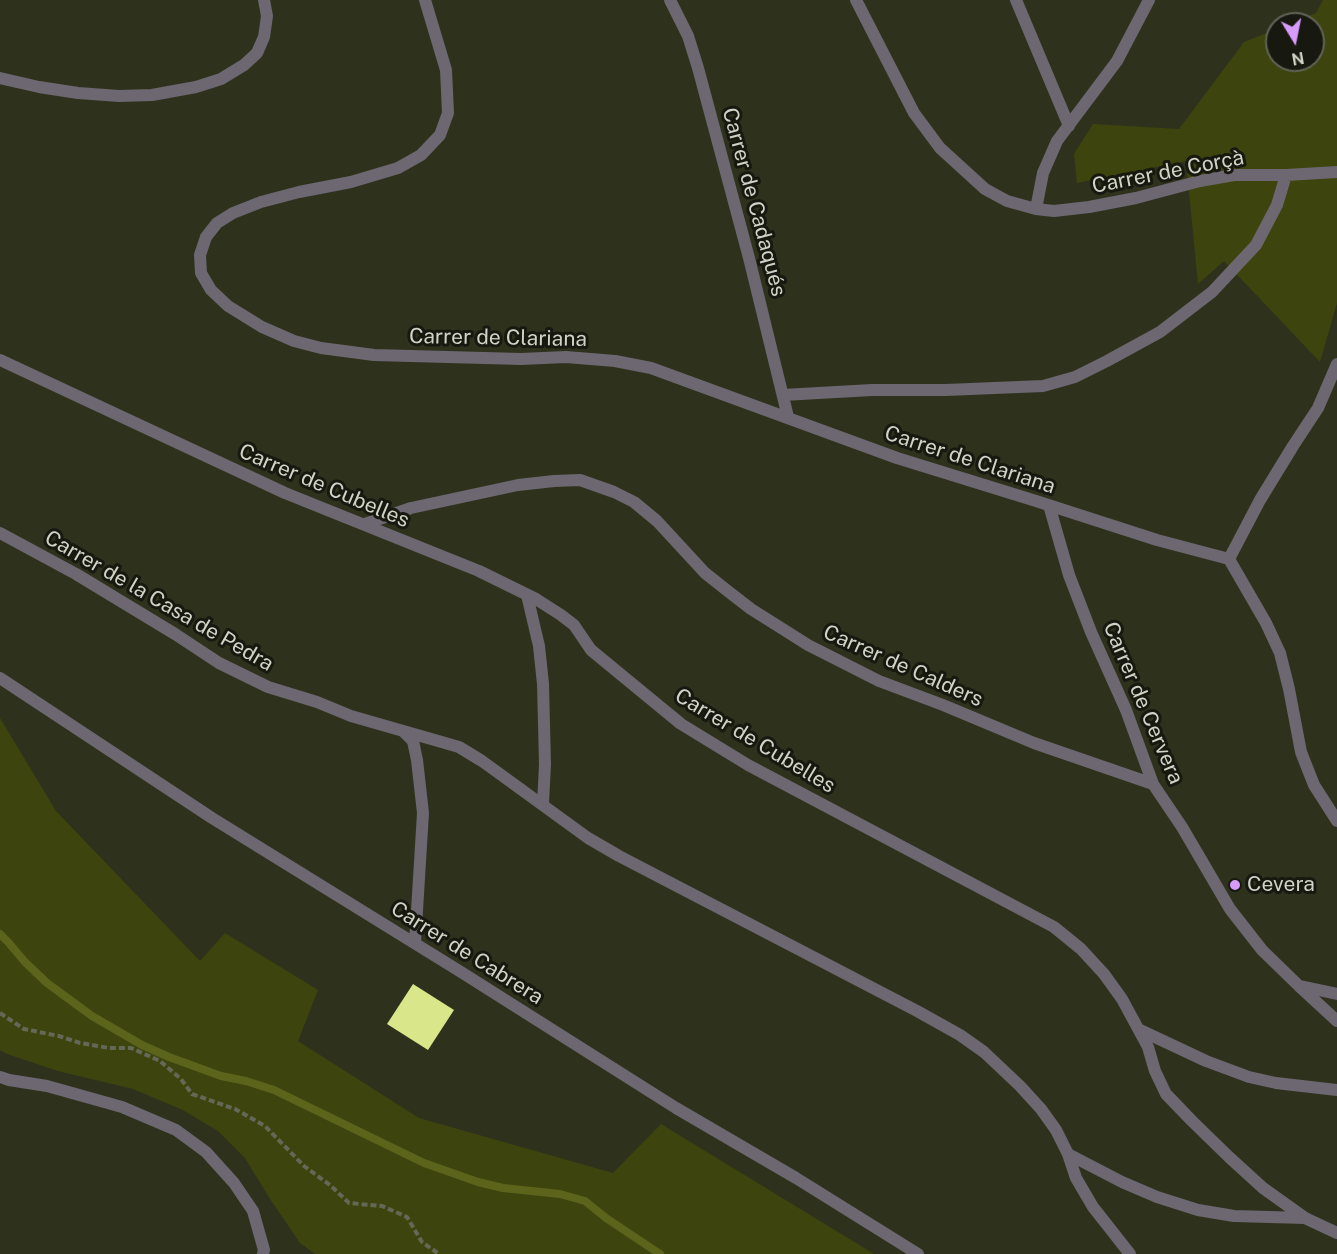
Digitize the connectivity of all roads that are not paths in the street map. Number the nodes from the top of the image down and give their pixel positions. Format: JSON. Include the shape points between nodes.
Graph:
{"nodes":[{"id":1,"x":264,"y":0,"type":"edge"},
{"id":2,"x":425,"y":0,"type":"edge"},
{"id":3,"x":670,"y":0,"type":"edge"},
{"id":4,"x":856,"y":0,"type":"edge"},
{"id":5,"x":1016,"y":0,"type":"edge"},
{"id":6,"x":1149,"y":0,"type":"edge"},
{"id":7,"x":0,"y":78,"type":"edge"},
{"id":8,"x":1069,"y":126,"type":"junction"},
{"id":9,"x":1337,"y":172,"type":"edge"},
{"id":10,"x":1286,"y":175,"type":"junction"},
{"id":11,"x":1036,"y":209,"type":"junction"},
{"id":12,"x":0,"y":360,"type":"edge"},
{"id":13,"x":1337,"y":364,"type":"edge"},
{"id":14,"x":783,"y":395,"type":"junction"},
{"id":15,"x":788,"y":417,"type":"junction"},
{"id":16,"x":1049,"y":505,"type":"junction"},
{"id":17,"x":365,"y":524,"type":"junction"},
{"id":18,"x":0,"y":533,"type":"edge"},
{"id":19,"x":1229,"y":559,"type":"junction"},
{"id":20,"x":527,"y":595,"type":"junction"},
{"id":21,"x":0,"y":678,"type":"edge"},
{"id":22,"x":403,"y":731,"type":"junction"},
{"id":23,"x":1153,"y":784,"type":"junction"},
{"id":24,"x":543,"y":804,"type":"junction"},
{"id":25,"x":1337,"y":821,"type":"edge"},
{"id":26,"x":415,"y":944,"type":"junction"},
{"id":27,"x":1299,"y":986,"type":"junction"},
{"id":28,"x":1337,"y":994,"type":"edge"},
{"id":29,"x":1337,"y":1021,"type":"edge"},
{"id":30,"x":1140,"y":1030,"type":"junction"},
{"id":31,"x":0,"y":1077,"type":"edge"},
{"id":32,"x":1337,"y":1090,"type":"edge"},
{"id":33,"x":1068,"y":1154,"type":"junction"},
{"id":34,"x":1305,"y":1218,"type":"junction"},
{"id":35,"x":1337,"y":1233,"type":"edge"},
{"id":36,"x":263,"y":1254,"type":"edge"},
{"id":37,"x":918,"y":1254,"type":"edge"},
{"id":38,"x":1130,"y":1254,"type":"edge"}],
"edges":[{"from":1,"to":7,"type":"street","via":[[264,37],[256,52],[221,79],[196,87],[119,96],[78,93]]},
{"from":2,"to":15,"type":"street","name":"Carrer de Clariana","via":[[446,70],[448,113],[440,135],[421,155],[398,168],[261,202],[217,223],[206,237],[200,255],[201,273],[211,290],[262,327],[321,348],[374,355],[615,361],[651,368]]},
{"from":3,"to":14,"type":"street","name":"Carrer de Cadaqués","via":[[698,68]]},
{"from":4,"to":11,"type":"street","name":"Carrer de Corçà","via":[[914,112],[940,148],[985,189],[1006,201]]},
{"from":5,"to":8,"type":"street"},
{"from":6,"to":8,"type":"street","via":[[1116,61]]},
{"from":8,"to":11,"type":"street","via":[[1057,141],[1043,173]]},
{"from":9,"to":10,"type":"street","name":"Carrer de Corçà"},
{"from":10,"to":11,"type":"street","name":"Carrer de Corçà","via":[[1234,175],[1089,207]]},
{"from":10,"to":14,"type":"street","via":[[1277,206],[1256,245],[1212,292],[1160,332],[1075,376],[1043,386]]},
{"from":12,"to":17,"type":"street","name":"Carrer de Cubelles","via":[[285,493]]},
{"from":13,"to":19,"type":"street","via":[[1318,408],[1260,500]]},
{"from":14,"to":15,"type":"street","name":"Carrer de Cadaqués"},
{"from":15,"to":16,"type":"street","name":"Carrer de Clariana","via":[[897,458]]},
{"from":16,"to":19,"type":"street","name":"Carrer de Clariana"},
{"from":16,"to":23,"type":"street","name":"Carrer de Cervera","via":[[1069,575]]},
{"from":17,"to":20,"type":"street","name":"Carrer de Cubelles"},
{"from":17,"to":23,"type":"street","name":"Carrer de Calders","via":[[411,508],[518,485],[580,480],[634,502],[705,573],[751,609],[808,645],[879,681],[1034,743]]},
{"from":18,"to":22,"type":"street","name":"Carrer de la Casa de Pedra","via":[[76,574],[219,663],[268,687]]},
{"from":19,"to":25,"type":"street","via":[[1280,653],[1301,752],[1314,785]]},
{"from":20,"to":24,"type":"street","via":[[543,684]]},
{"from":20,"to":30,"type":"street","name":"Carrer de Cubelles","via":[[574,625],[591,650],[681,724],[767,776],[1054,927],[1104,974]]},
{"from":21,"to":26,"type":"street","name":"Carrer de Cabrera","via":[[212,818]]},
{"from":22,"to":24,"type":"street","via":[[459,747]]},
{"from":22,"to":26,"type":"street","via":[[412,741],[417,760],[423,813]]},
{"from":23,"to":27,"type":"street","name":"Carrer de Cervera","via":[[1230,909],[1262,950]]},
{"from":24,"to":33,"type":"street","via":[[619,856],[960,1035],[984,1052],[1034,1101]]},
{"from":26,"to":37,"type":"street","name":"Carrer de Cabrera"},
{"from":27,"to":28,"type":"street"},
{"from":27,"to":29,"type":"street","name":"Carrer de Cervera"},
{"from":30,"to":32,"type":"street","via":[[1249,1077]]},
{"from":30,"to":34,"type":"street","name":"Carrer de Cubelles","via":[[1166,1094],[1263,1188]]},
{"from":31,"to":36,"type":"street","via":[[122,1107],[176,1130],[206,1152],[234,1183],[253,1211]]},
{"from":33,"to":34,"type":"street","via":[[1122,1182],[1198,1210],[1234,1216]]},
{"from":33,"to":38,"type":"street","via":[[1076,1178],[1093,1207]]},
{"from":34,"to":35,"type":"street"}]}
